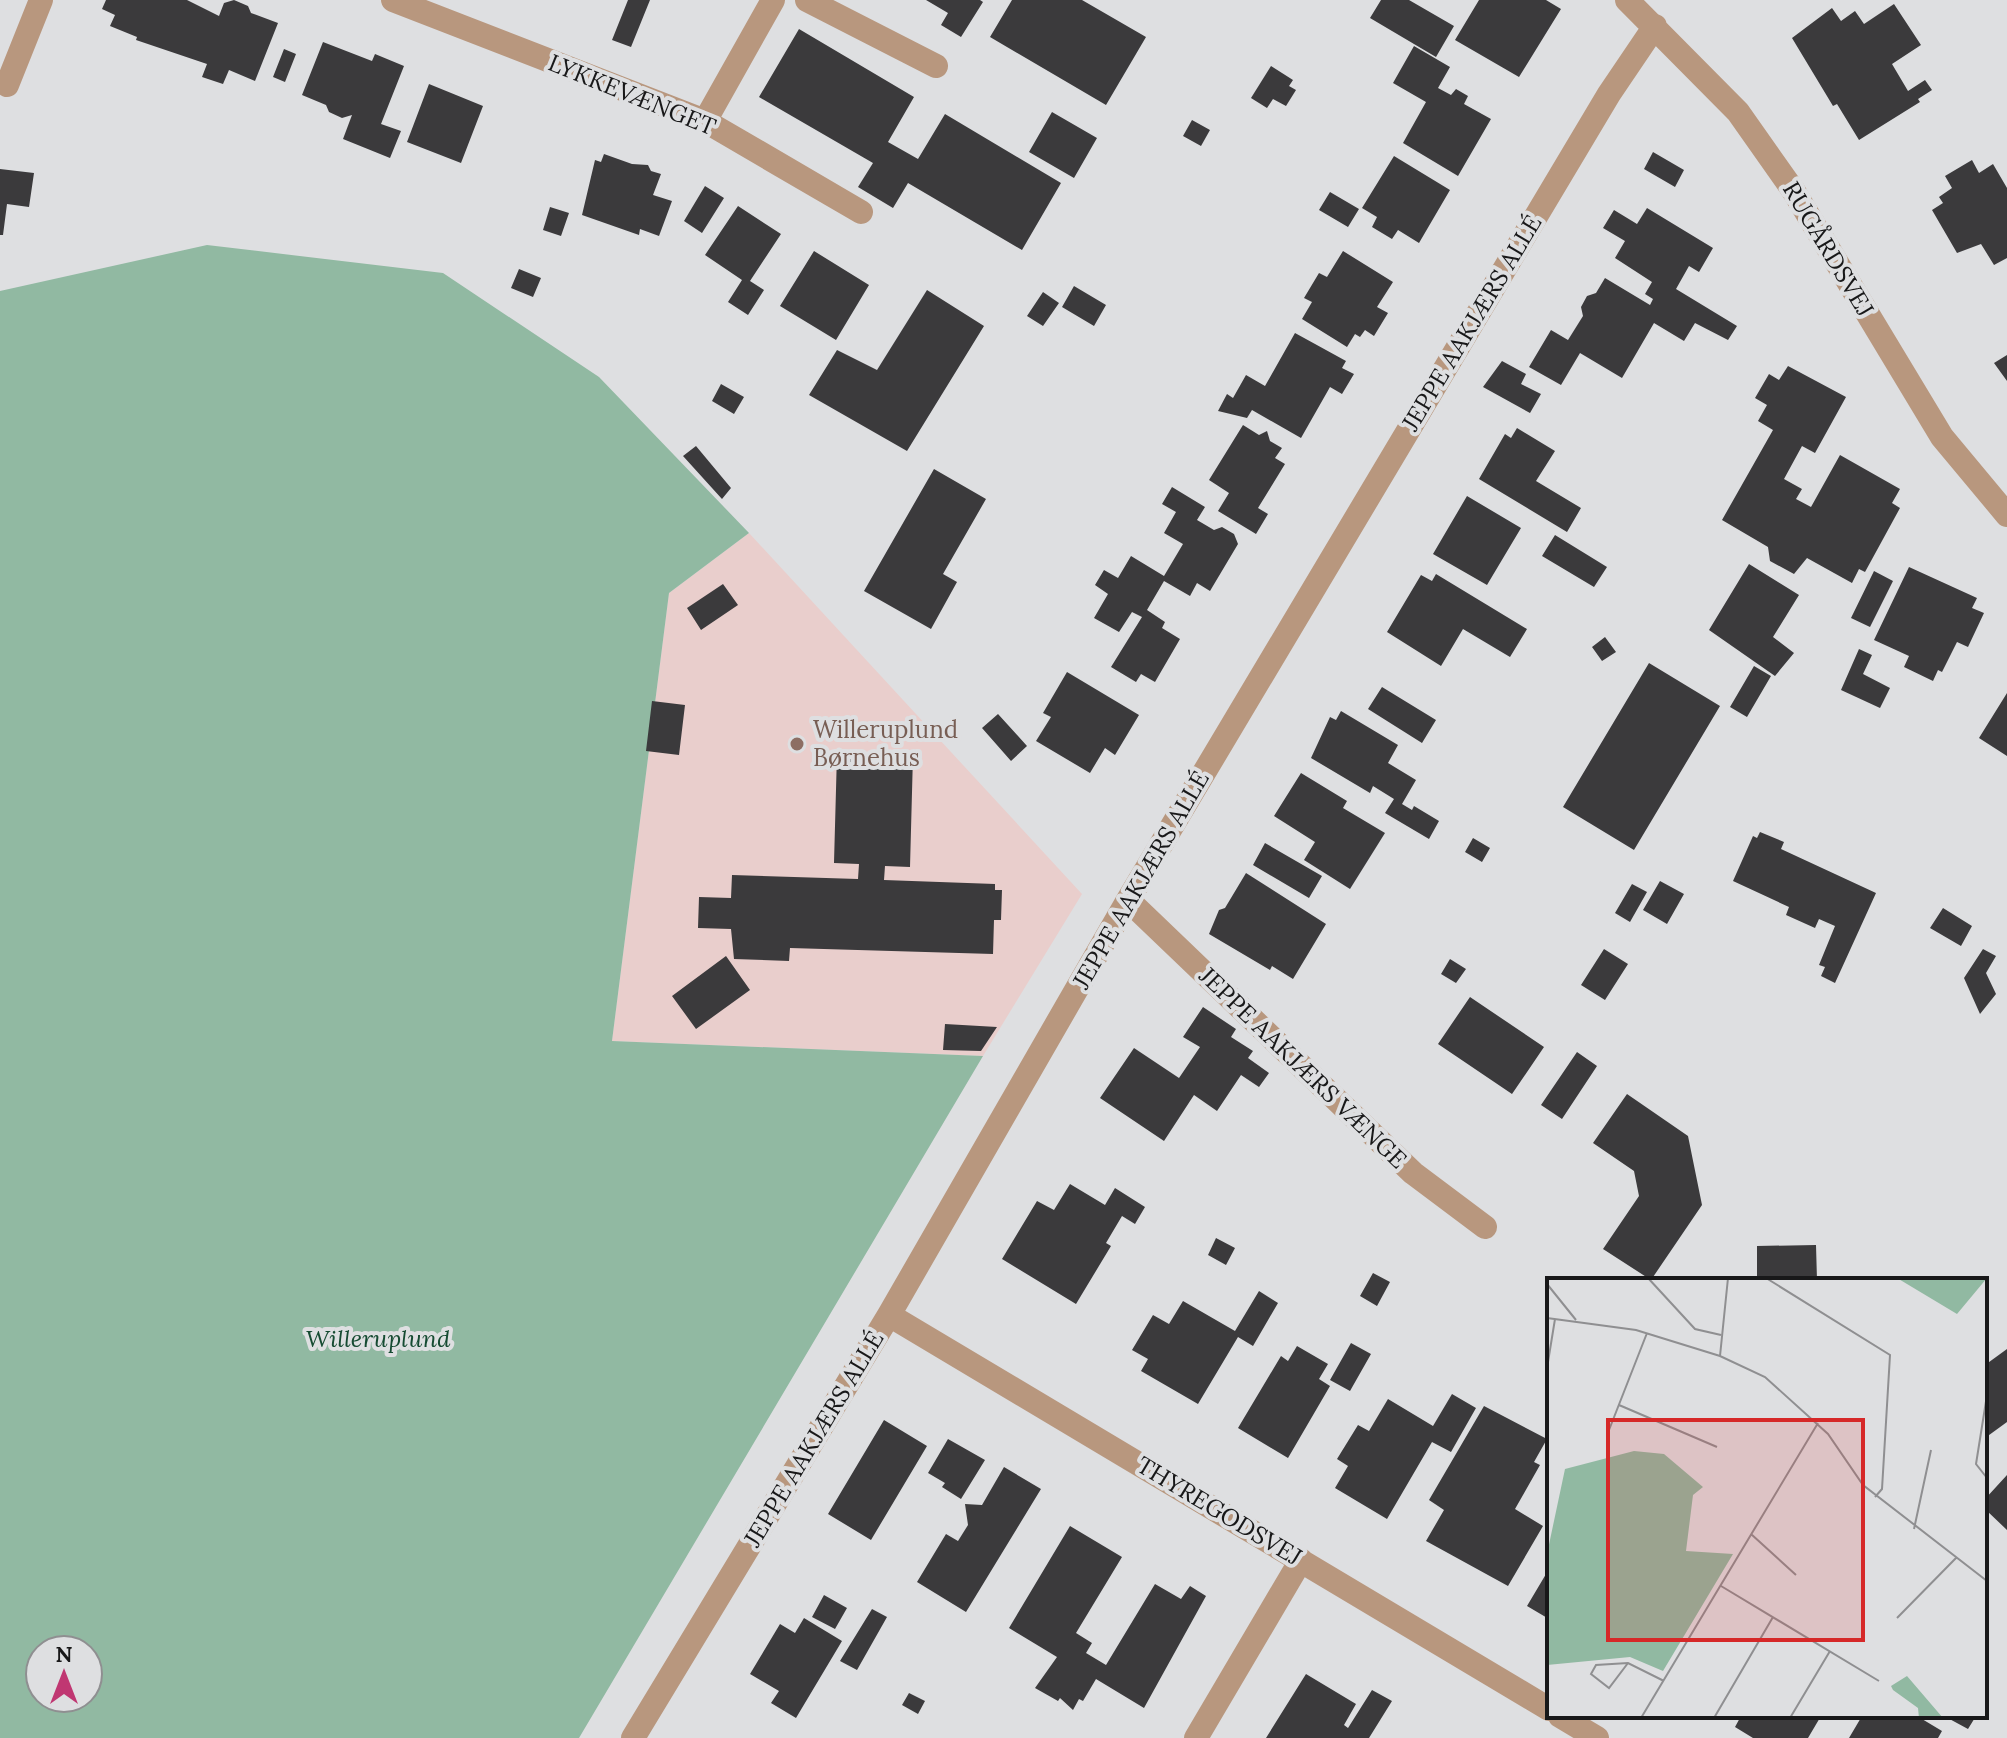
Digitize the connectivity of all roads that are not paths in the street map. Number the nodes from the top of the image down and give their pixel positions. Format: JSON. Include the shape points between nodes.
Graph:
{"nodes":[{"id":1,"x":41,"y":0,"type":"edge"},
{"id":2,"x":393,"y":0,"type":"edge"},
{"id":3,"x":773,"y":0,"type":"edge"},
{"id":4,"x":807,"y":0,"type":"edge"},
{"id":5,"x":1627,"y":0,"type":"edge"},
{"id":6,"x":1655,"y":26,"type":"junction"},
{"id":7,"x":936,"y":66,"type":"dead end"},
{"id":8,"x":7,"y":85,"type":"dead end"},
{"id":9,"x":705,"y":121,"type":"junction"},
{"id":10,"x":861,"y":212,"type":"dead end"},
{"id":11,"x":2007,"y":515,"type":"edge"},
{"id":12,"x":1128,"y":900,"type":"junction"},
{"id":13,"x":1485,"y":1227,"type":"dead end"},
{"id":14,"x":889,"y":1315,"type":"junction"},
{"id":15,"x":1301,"y":1560,"type":"junction"},
{"id":16,"x":1547,"y":1708,"type":"edge"},
{"id":17,"x":1563,"y":1718,"type":"edge"},
{"id":18,"x":633,"y":1738,"type":"edge"},
{"id":19,"x":1196,"y":1738,"type":"edge"},
{"id":20,"x":1597,"y":1738,"type":"edge"}],
"edges":[{"from":1,"to":8,"type":"street"},
{"from":2,"to":9,"type":"street","name":"LYKKEVÆNGET"},
{"from":3,"to":9,"type":"street"},
{"from":4,"to":7,"type":"street"},
{"from":5,"to":6,"type":"street","name":"RUGÅRDSVEJ"},
{"from":6,"to":11,"type":"street","name":"RUGÅRDSVEJ","via":[[1738,112],[1793,190],[1942,437]]},
{"from":6,"to":12,"type":"street","name":"JEPPE AAKJÆRS ALLÉ","via":[[1609,94]]},
{"from":9,"to":10,"type":"street","name":"LYKKEVÆNGET"},
{"from":12,"to":13,"type":"street","name":"JEPPE AAKJÆRS VÆNGE","via":[[1413,1173]]},
{"from":12,"to":14,"type":"street","name":"JEPPE AAKJÆRS ALLÉ"},
{"from":14,"to":15,"type":"street","name":"THYREGODSVEJ"},
{"from":14,"to":18,"type":"street","name":"JEPPE AAKJÆRS ALLÉ"},
{"from":15,"to":16,"type":"street","name":"THYREGODSVEJ"},
{"from":15,"to":19,"type":"street"},
{"from":17,"to":20,"type":"street"}]}
